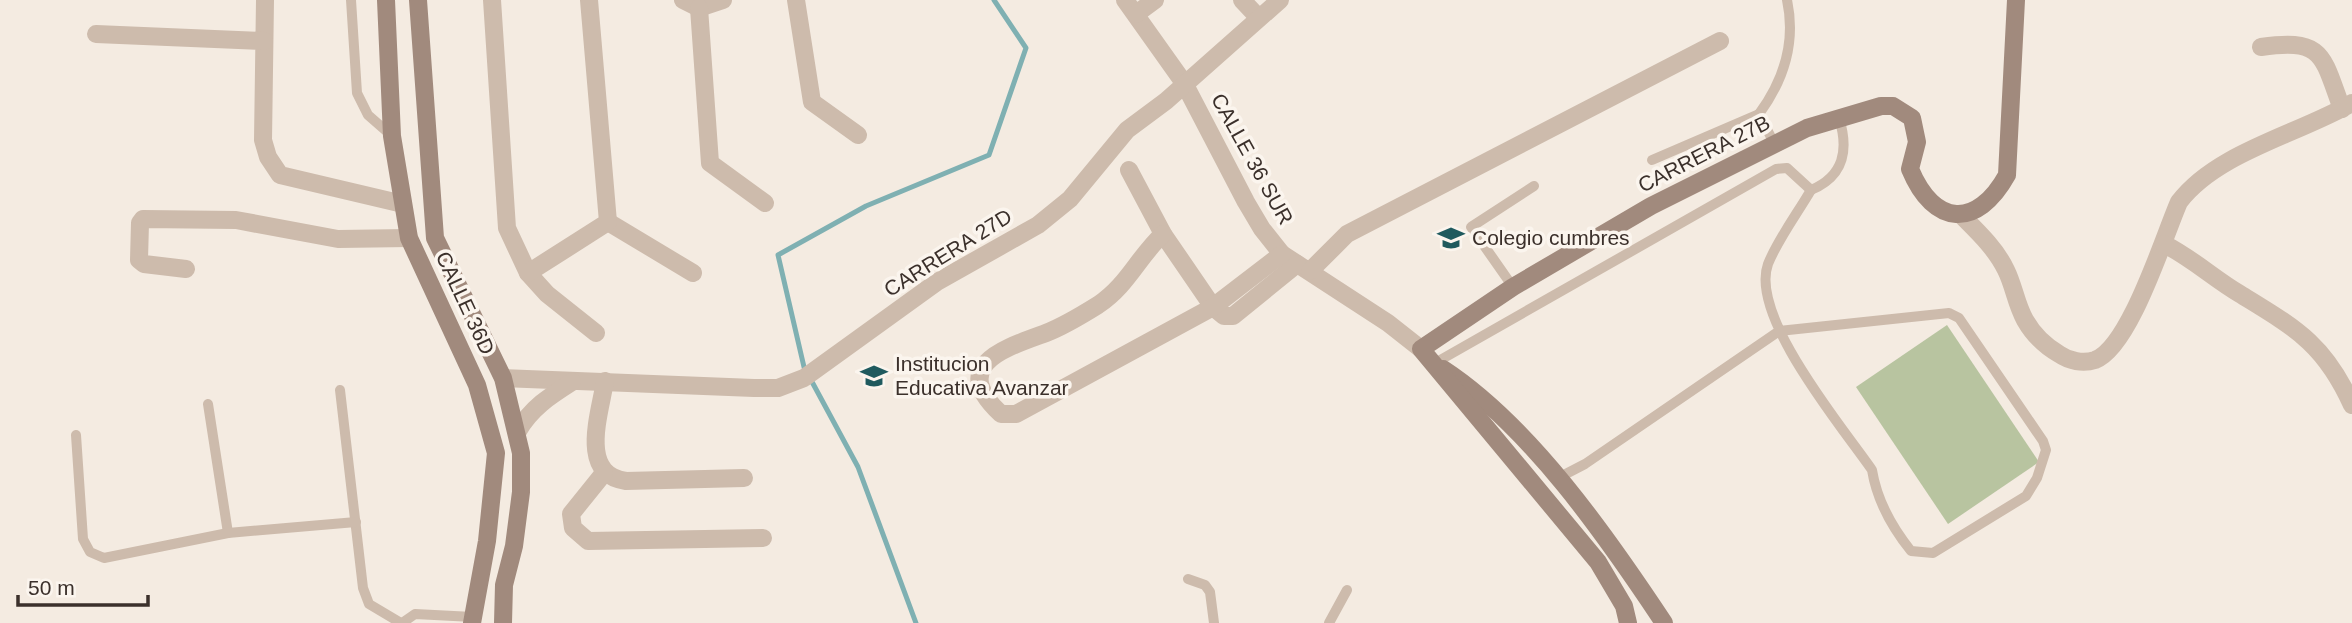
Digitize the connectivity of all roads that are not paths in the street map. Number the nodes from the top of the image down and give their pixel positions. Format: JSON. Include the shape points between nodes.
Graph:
{"nodes":[{"id":1,"x":265,"y":0,"type":"edge"},
{"id":2,"x":351,"y":0,"type":"edge"},
{"id":3,"x":386,"y":0,"type":"edge"},
{"id":4,"x":418,"y":0,"type":"edge"},
{"id":5,"x":492,"y":0,"type":"edge"},
{"id":6,"x":589,"y":0,"type":"edge"},
{"id":7,"x":723,"y":0,"type":"edge"},
{"id":8,"x":796,"y":0,"type":"edge"},
{"id":9,"x":1155,"y":0,"type":"edge"},
{"id":10,"x":1242,"y":0,"type":"edge"},
{"id":11,"x":1280,"y":0,"type":"edge"},
{"id":12,"x":1787,"y":0,"type":"edge"},
{"id":13,"x":2016,"y":0,"type":"edge"},
{"id":14,"x":691,"y":4,"type":"edge"},
{"id":15,"x":1131,"y":7,"type":"edge"},
{"id":16,"x":1258,"y":17,"type":"junction"},
{"id":17,"x":96,"y":34,"type":"dead end"},
{"id":18,"x":264,"y":41,"type":"junction"},
{"id":19,"x":1720,"y":41,"type":"dead end"},
{"id":20,"x":2261,"y":47,"type":"dead end"},
{"id":21,"x":1184,"y":83,"type":"junction"},
{"id":22,"x":2347,"y":106,"type":"edge"},
{"id":23,"x":1759,"y":114,"type":"junction"},
{"id":24,"x":1839,"y":118,"type":"junction"},
{"id":25,"x":858,"y":135,"type":"dead end"},
{"id":26,"x":392,"y":136,"type":"junction"},
{"id":27,"x":1774,"y":143,"type":"junction"},
{"id":28,"x":1652,"y":160,"type":"dead end"},
{"id":29,"x":1129,"y":170,"type":"dead end"},
{"id":30,"x":1534,"y":186,"type":"dead end"},
{"id":31,"x":1811,"y":190,"type":"junction"},
{"id":32,"x":765,"y":203,"type":"dead end"},
{"id":33,"x":403,"y":204,"type":"junction"},
{"id":34,"x":1962,"y":216,"type":"junction"},
{"id":35,"x":608,"y":222,"type":"junction"},
{"id":36,"x":1163,"y":234,"type":"junction"},
{"id":37,"x":409,"y":238,"type":"junction"},
{"id":38,"x":2164,"y":244,"type":"junction"},
{"id":39,"x":1296,"y":263,"type":"junction"},
{"id":40,"x":186,"y":269,"type":"dead end"},
{"id":41,"x":693,"y":273,"type":"dead end"},
{"id":42,"x":528,"y":274,"type":"junction"},
{"id":43,"x":1513,"y":287,"type":"junction"},
{"id":44,"x":1213,"y":307,"type":"junction"},
{"id":45,"x":1779,"y":331,"type":"junction"},
{"id":46,"x":596,"y":332,"type":"dead end"},
{"id":47,"x":1421,"y":349,"type":"junction"},
{"id":48,"x":1435,"y":363,"type":"junction"},
{"id":49,"x":503,"y":378,"type":"junction"},
{"id":50,"x":605,"y":381,"type":"junction"},
{"id":51,"x":572,"y":382,"type":"junction"},
{"id":52,"x":340,"y":390,"type":"dead end"},
{"id":53,"x":2351,"y":400,"type":"edge"},
{"id":54,"x":208,"y":404,"type":"dead end"},
{"id":55,"x":518,"y":431,"type":"junction"},
{"id":56,"x":76,"y":435,"type":"dead end"},
{"id":57,"x":604,"y":473,"type":"junction"},
{"id":58,"x":744,"y":478,"type":"dead end"},
{"id":59,"x":1558,"y":478,"type":"junction"},
{"id":60,"x":356,"y":522,"type":"junction"},
{"id":61,"x":228,"y":533,"type":"junction"},
{"id":62,"x":762,"y":538,"type":"dead end"},
{"id":63,"x":1188,"y":579,"type":"dead end"},
{"id":64,"x":1347,"y":590,"type":"dead end"},
{"id":65,"x":472,"y":620,"type":"edge"},
{"id":66,"x":402,"y":623,"type":"edge"},
{"id":67,"x":503,"y":623,"type":"edge"},
{"id":68,"x":1214,"y":623,"type":"edge"},
{"id":69,"x":1329,"y":623,"type":"edge"},
{"id":70,"x":1628,"y":623,"type":"edge"},
{"id":71,"x":1664,"y":623,"type":"edge"}],
"edges":[{"from":1,"to":18,"type":"street"},
{"from":2,"to":26,"type":"lane","via":[[357,93],[368,114]]},
{"from":3,"to":26,"type":"street","name":"CALLE 36D"},
{"from":4,"to":49,"type":"street","name":"CALLE 36D","via":[[435,238]]},
{"from":5,"to":42,"type":"street","via":[[508,228]]},
{"from":6,"to":35,"type":"street"},
{"from":7,"to":14,"type":"street"},
{"from":8,"to":25,"type":"street","via":[[812,102]]},
{"from":9,"to":15,"type":"street"},
{"from":10,"to":16,"type":"street"},
{"from":11,"to":16,"type":"street","name":"CARRERA 27D"},
{"from":12,"to":23,"type":"lane","via":[[1791,38],[1786,65]]},
{"from":13,"to":34,"type":"street","via":[[2007,175],[1996,195]]},
{"from":14,"to":32,"type":"street","via":[[710,163]]},
{"from":15,"to":21,"type":"street","name":"CALLE 36 SUR"},
{"from":16,"to":21,"type":"street","name":"CARRERA 27D"},
{"from":17,"to":18,"type":"street"},
{"from":18,"to":33,"type":"street","via":[[263,140],[268,157],[281,174]]},
{"from":19,"to":39,"type":"street"},
{"from":20,"to":22,"type":"street","via":[[2294,42],[2313,48]]},
{"from":21,"to":39,"type":"street","name":"CALLE 36 SUR","via":[[1262,229]]},
{"from":21,"to":50,"type":"street","name":"CARRERA 27D","via":[[1127,130],[1070,199],[1038,225],[937,282],[793,384],[754,388]]},
{"from":22,"to":38,"type":"street","via":[[2247,153],[2195,184],[2179,202]]},
{"from":23,"to":27,"type":"lane"},
{"from":23,"to":28,"type":"lane"},
{"from":24,"to":27,"type":"street","name":"CARRERA 27B"},
{"from":24,"to":31,"type":"lane","via":[[1845,136],[1841,166],[1823,185]]},
{"from":24,"to":34,"type":"street","name":"CARRERA 27B","via":[[1881,106],[1904,111],[1917,130],[1910,169],[1915,183],[1938,208]]},
{"from":26,"to":33,"type":"street","name":"CALLE 36D"},
{"from":27,"to":43,"type":"street","name":"CARRERA 27B","via":[[1651,206]]},
{"from":29,"to":36,"type":"street"},
{"from":30,"to":43,"type":"lane","via":[[1471,227]]},
{"from":31,"to":45,"type":"lane","via":[[1767,265],[1765,286]]},
{"from":31,"to":48,"type":"lane","via":[[1787,168],[1776,169]]},
{"from":33,"to":37,"type":"street","name":"CALLE 36D"},
{"from":34,"to":38,"type":"street","via":[[2006,269],[2025,320],[2037,336],[2066,358],[2084,362],[2097,359],[2123,332]]},
{"from":35,"to":41,"type":"street"},
{"from":35,"to":42,"type":"street"},
{"from":36,"to":44,"type":"street"},
{"from":36,"to":44,"type":"street","via":[[1126,282],[1099,304],[1048,332],[1007,346],[987,360],[980,388],[988,403],[1001,414],[1016,414]]},
{"from":37,"to":40,"type":"street","via":[[338,239],[236,220],[143,219],[139,260]]},
{"from":37,"to":65,"type":"street","name":"CALLE 36D","via":[[477,385],[495,443],[487,541]]},
{"from":38,"to":53,"type":"street","via":[[2192,257],[2240,295],[2303,334],[2332,367]]},
{"from":39,"to":44,"type":"street"},
{"from":39,"to":47,"type":"street","name":"CALLE 36 SUR"},
{"from":42,"to":46,"type":"street","via":[[547,295]]},
{"from":43,"to":47,"type":"street","name":"CARRERA 27B"},
{"from":45,"to":45,"type":"lane","via":[[1872,470],[1884,510],[1910,551],[1933,553],[2026,496],[2046,450],[2043,440],[1959,318],[1949,313]]},
{"from":45,"to":59,"type":"lane"},
{"from":47,"to":48,"type":"street","name":"CALLE 36 SUR"},
{"from":48,"to":59,"type":"street","name":"CALLE 36 SUR","via":[[1470,387]]},
{"from":48,"to":70,"type":"street","name":"CALLE 36 SUR","via":[[1458,397],[1598,562],[1624,606]]},
{"from":49,"to":51,"type":"street","name":"CARRERA 27D"},
{"from":49,"to":55,"type":"street","name":"CALLE 36D"},
{"from":50,"to":51,"type":"street","name":"CARRERA 27D"},
{"from":50,"to":57,"type":"street","via":[[595,447]]},
{"from":51,"to":55,"type":"street","via":[[539,404]]},
{"from":52,"to":60,"type":"lane"},
{"from":54,"to":61,"type":"lane"},
{"from":55,"to":67,"type":"street","name":"CALLE 36D","via":[[522,492],[504,585]]},
{"from":56,"to":61,"type":"lane","via":[[83,539],[90,552],[104,558]]},
{"from":57,"to":58,"type":"street","via":[[626,481]]},
{"from":57,"to":62,"type":"street","via":[[571,514],[573,528],[588,541]]},
{"from":59,"to":71,"type":"street","name":"CALLE 36 SUR","via":[[1614,548]]},
{"from":60,"to":61,"type":"lane"},
{"from":60,"to":66,"type":"lane","via":[[369,604]]},
{"from":63,"to":68,"type":"lane","via":[[1210,592]]},
{"from":64,"to":69,"type":"lane"},
{"from":65,"to":66,"type":"lane","via":[[415,614]]}]}
